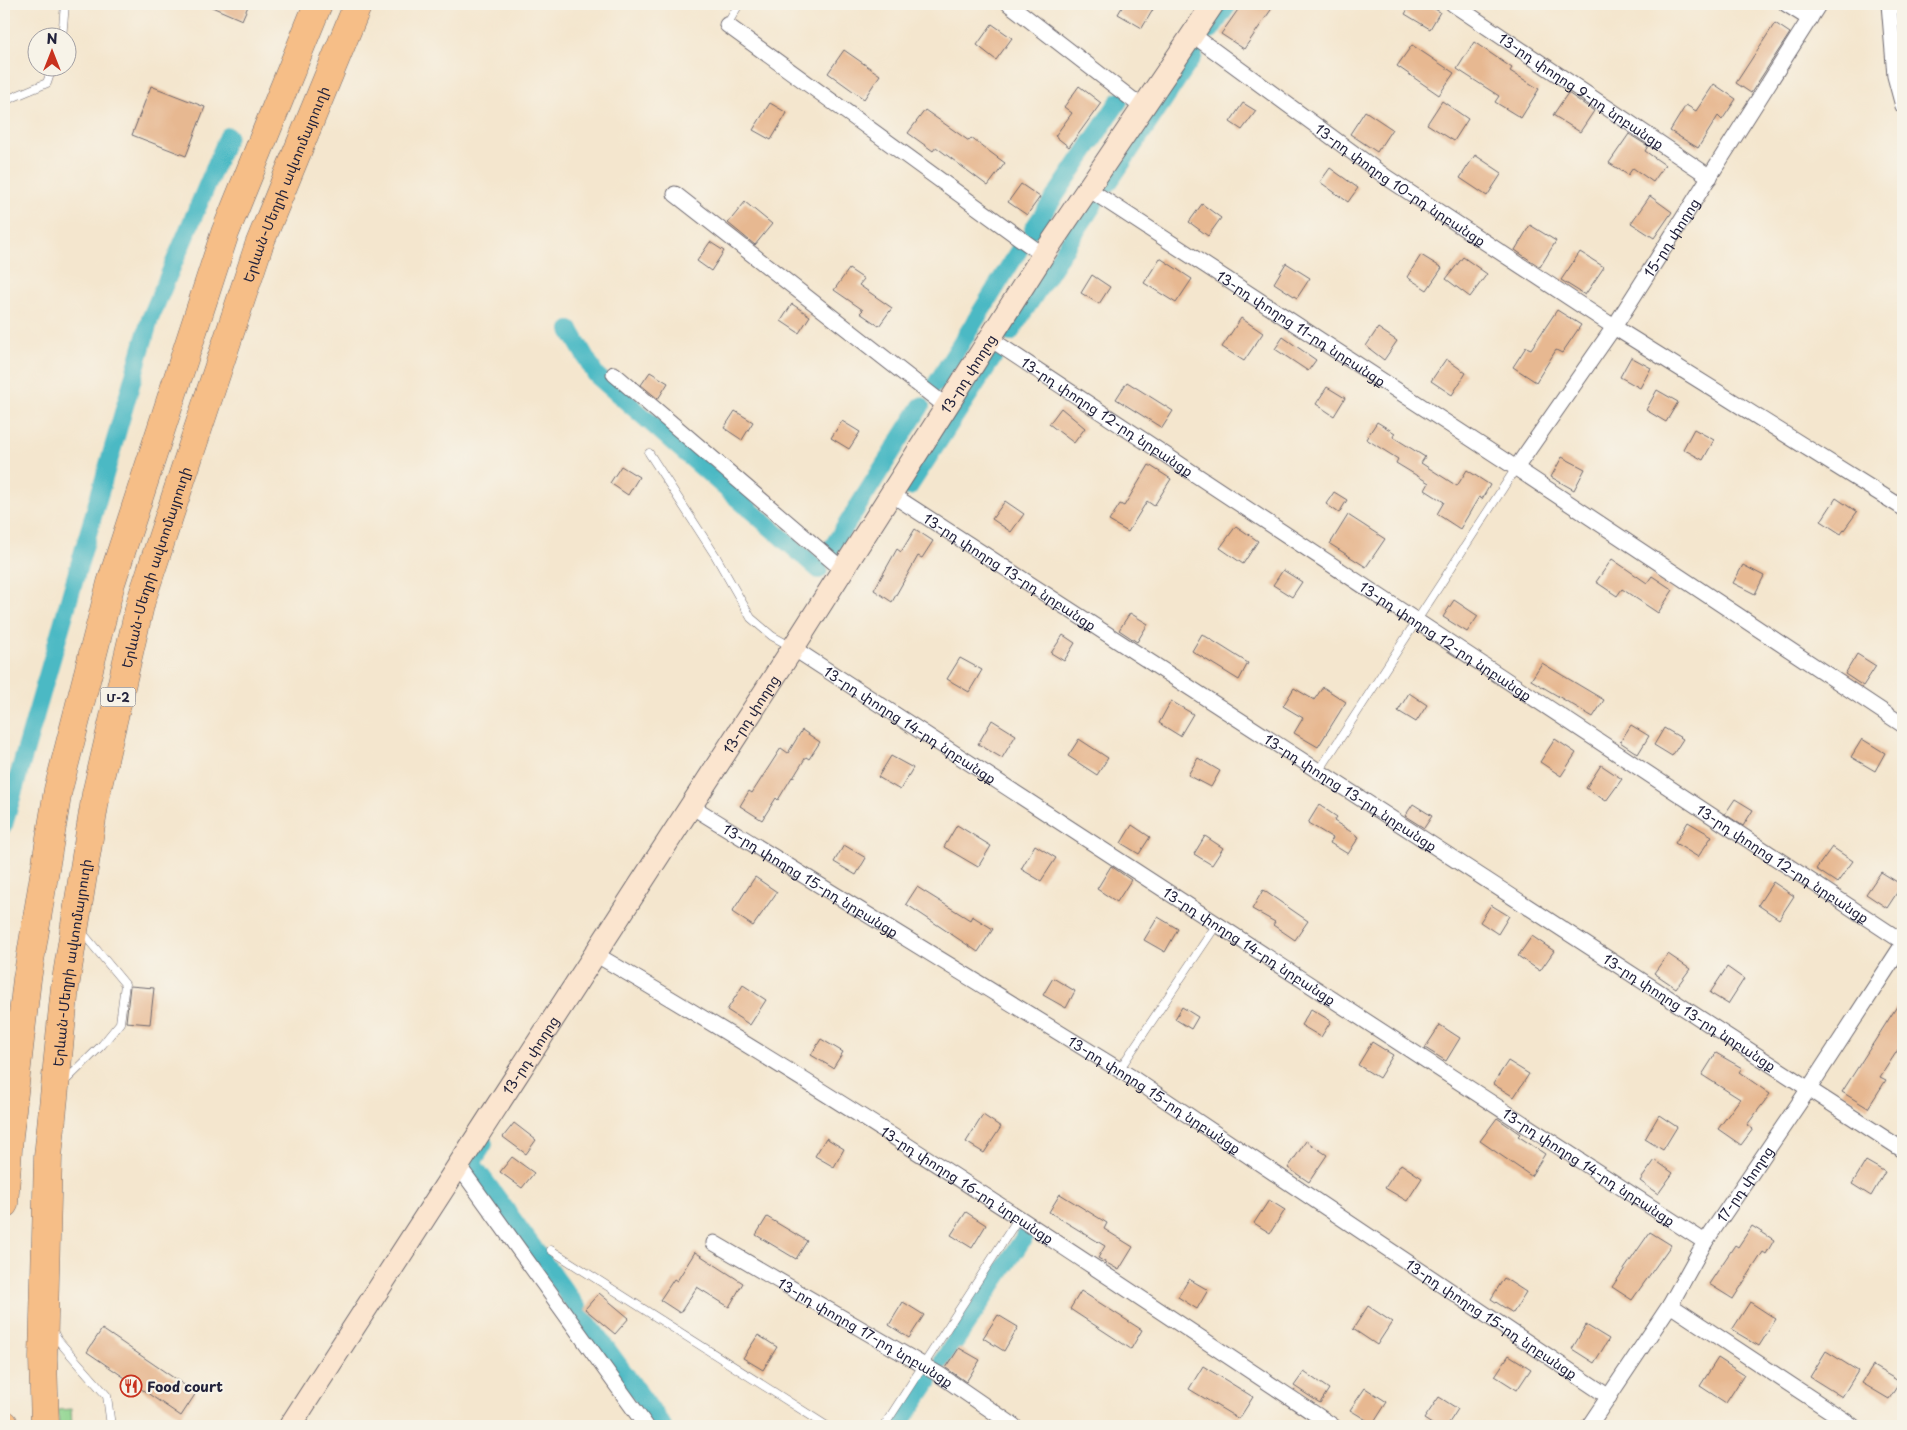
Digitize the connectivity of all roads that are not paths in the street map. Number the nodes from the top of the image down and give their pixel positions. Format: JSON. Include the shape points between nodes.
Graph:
{"nodes":[{"id":1,"x":65,"y":4,"type":"edge"},
{"id":2,"x":318,"y":4,"type":"edge"},
{"id":3,"x":358,"y":4,"type":"edge"},
{"id":4,"x":740,"y":4,"type":"edge"},
{"id":5,"x":1009,"y":4,"type":"edge"},
{"id":6,"x":1213,"y":4,"type":"edge"},
{"id":7,"x":1453,"y":4,"type":"edge"},
{"id":8,"x":1786,"y":4,"type":"edge"},
{"id":9,"x":1819,"y":4,"type":"edge"},
{"id":10,"x":1889,"y":4,"type":"edge"},
{"id":11,"x":1810,"y":19,"type":"junction"},
{"id":12,"x":727,"y":25,"type":"joint"},
{"id":13,"x":63,"y":28,"type":"edge"},
{"id":14,"x":1193,"y":35,"type":"junction"},
{"id":15,"x":49,"y":78,"type":"edge"},
{"id":16,"x":4,"y":101,"type":"edge"},
{"id":17,"x":1903,"y":106,"type":"edge"},
{"id":18,"x":1142,"y":107,"type":"junction"},
{"id":19,"x":1710,"y":177,"type":"junction"},
{"id":20,"x":1087,"y":188,"type":"junction"},
{"id":21,"x":675,"y":194,"type":"dead end"},
{"id":22,"x":1042,"y":255,"type":"junction"},
{"id":23,"x":1614,"y":327,"type":"junction"},
{"id":24,"x":989,"y":338,"type":"junction"},
{"id":25,"x":614,"y":374,"type":"dead end"},
{"id":26,"x":947,"y":407,"type":"junction"},
{"id":27,"x":649,"y":453,"type":"dead end"},
{"id":28,"x":1516,"y":468,"type":"junction"},
{"id":29,"x":892,"y":494,"type":"junction"},
{"id":30,"x":1903,"y":508,"type":"edge"},
{"id":31,"x":843,"y":570,"type":"junction"},
{"id":32,"x":1418,"y":621,"type":"junction"},
{"id":33,"x":793,"y":648,"type":"junction"},
{"id":34,"x":1903,"y":725,"type":"edge"},
{"id":35,"x":1318,"y":771,"type":"junction"},
{"id":36,"x":691,"y":806,"type":"junction"},
{"id":37,"x":75,"y":924,"type":"junction"},
{"id":38,"x":1217,"y":924,"type":"junction"},
{"id":39,"x":1903,"y":943,"type":"edge"},
{"id":40,"x":595,"y":954,"type":"junction"},
{"id":41,"x":1119,"y":1070,"type":"junction"},
{"id":42,"x":1808,"y":1090,"type":"junction"},
{"id":43,"x":54,"y":1091,"type":"junction"},
{"id":44,"x":1903,"y":1150,"type":"edge"},
{"id":45,"x":458,"y":1165,"type":"junction"},
{"id":46,"x":4,"y":1204,"type":"edge"},
{"id":47,"x":1019,"y":1217,"type":"junction"},
{"id":48,"x":1705,"y":1242,"type":"junction"},
{"id":49,"x":714,"y":1243,"type":"dead end"},
{"id":50,"x":551,"y":1250,"type":"dead end"},
{"id":51,"x":1670,"y":1305,"type":"junction"},
{"id":52,"x":44,"y":1312,"type":"junction"},
{"id":53,"x":923,"y":1365,"type":"junction"},
{"id":54,"x":1609,"y":1397,"type":"junction"},
{"id":55,"x":45,"y":1426,"type":"edge"},
{"id":56,"x":111,"y":1426,"type":"edge"},
{"id":57,"x":290,"y":1426,"type":"edge"},
{"id":58,"x":646,"y":1426,"type":"edge"},
{"id":59,"x":827,"y":1426,"type":"edge"},
{"id":60,"x":884,"y":1426,"type":"edge"},
{"id":61,"x":1014,"y":1426,"type":"edge"},
{"id":62,"x":1333,"y":1426,"type":"edge"},
{"id":63,"x":1589,"y":1426,"type":"edge"},
{"id":64,"x":1854,"y":1426,"type":"edge"}],
"edges":[{"from":1,"to":13,"type":"lane"},
{"from":2,"to":46,"type":"highway","number":"Մ-2","via":[[225,233],[109,592],[58,790],[26,979]]},
{"from":3,"to":37,"type":"highway","name":"Երևան-Մեղրի ավտոմայրուղի","number":"Մ-2","via":[[258,245],[141,601],[96,794]]},
{"from":4,"to":12,"type":"lane"},
{"from":5,"to":18,"type":"street"},
{"from":6,"to":14,"type":"street","name":"13-րդ փողոց"},
{"from":7,"to":19,"type":"street","name":"13-րդ փողոց 9-րդ նրբանցք"},
{"from":8,"to":11,"type":"street"},
{"from":9,"to":11,"type":"street","name":"15-րդ փողոց"},
{"from":10,"to":17,"type":"street","via":[[1895,76]]},
{"from":11,"to":19,"type":"street","name":"15-րդ փողոց"},
{"from":12,"to":22,"type":"street"},
{"from":14,"to":18,"type":"street","name":"13-րդ փողոց"},
{"from":14,"to":23,"type":"street","name":"13-րդ փողոց 10-րդ նրբանցք","via":[[1386,177]]},
{"from":15,"to":16,"type":"lane","via":[[47,83]]},
{"from":18,"to":20,"type":"street","name":"13-րդ փողոց"},
{"from":19,"to":23,"type":"street","name":"15-րդ փողոց"},
{"from":20,"to":22,"type":"street","name":"13-րդ փողոց"},
{"from":20,"to":28,"type":"street","name":"13-րդ փողոց 11-րդ նրբանցք"},
{"from":21,"to":26,"type":"street"},
{"from":22,"to":24,"type":"street","name":"13-րդ փողոց"},
{"from":23,"to":28,"type":"street","name":"15-րդ փողոց"},
{"from":23,"to":30,"type":"street","name":"13-րդ փողոց 10-րդ նրբանցք"},
{"from":24,"to":26,"type":"street","name":"13-րդ փողոց"},
{"from":24,"to":32,"type":"street","name":"13-րդ փողոց 12-րդ նրբանցք"},
{"from":25,"to":31,"type":"street"},
{"from":26,"to":29,"type":"street","name":"13-րդ փողոց"},
{"from":27,"to":33,"type":"lane","via":[[715,555],[751,618]]},
{"from":28,"to":32,"type":"lane"},
{"from":28,"to":34,"type":"street","name":"13-րդ փողոց 11-րդ նրբանցք"},
{"from":29,"to":31,"type":"street","name":"13-րդ փողոց"},
{"from":29,"to":35,"type":"street","name":"13-րդ փողոց 13-րդ նրբանցք"},
{"from":31,"to":33,"type":"street","name":"13-րդ փողոց"},
{"from":32,"to":35,"type":"lane"},
{"from":32,"to":39,"type":"street","name":"13-րդ փողոց 12-րդ նրբանցք"},
{"from":33,"to":36,"type":"street","name":"13-րդ փողոց"},
{"from":33,"to":38,"type":"street","name":"13-րդ փողոց 14-րդ նրբանցք"},
{"from":35,"to":42,"type":"street","name":"13-րդ փողոց 13-րդ նրբանցք"},
{"from":36,"to":40,"type":"street","name":"13-րդ փողոց"},
{"from":36,"to":41,"type":"street","name":"13-րդ փողոց 15-րդ նրբանցք"},
{"from":37,"to":43,"type":"highway","name":"Երևան-Մեղրի ավտոմայրուղի","number":"Մ-2"},
{"from":37,"to":43,"type":"lane","via":[[125,984],[120,1023]]},
{"from":38,"to":41,"type":"lane"},
{"from":38,"to":48,"type":"street","name":"13-րդ փողոց 14-րդ նրբանցք"},
{"from":39,"to":42,"type":"street","name":"17-րդ փողոց"},
{"from":40,"to":45,"type":"street","name":"13-րդ փողոց"},
{"from":40,"to":47,"type":"street","name":"13-րդ փողոց 16-րդ նրբանցք","via":[[703,1016]]},
{"from":41,"to":54,"type":"street","name":"13-րդ փողոց 15-րդ նրբանցք"},
{"from":42,"to":44,"type":"street","name":"13-րդ փողոց 13-րդ նրբանցք"},
{"from":42,"to":48,"type":"street","name":"17-րդ փողոց"},
{"from":43,"to":52,"type":"highway","name":"Երևան-Մեղրի ավտոմայրուղի","number":"Մ-2","via":[[48,1157]]},
{"from":45,"to":57,"type":"street","name":"13-րդ փողոց"},
{"from":45,"to":58,"type":"street"},
{"from":47,"to":53,"type":"lane"},
{"from":47,"to":62,"type":"street","name":"13-րդ փողոց 16-րդ նրբանցք"},
{"from":48,"to":51,"type":"street","name":"17-րդ փողոց"},
{"from":49,"to":53,"type":"street","name":"13-րդ փողոց 17-րդ նրբանցք"},
{"from":50,"to":59,"type":"lane"},
{"from":51,"to":54,"type":"street","name":"17-րդ փողոց"},
{"from":51,"to":64,"type":"street"},
{"from":52,"to":55,"type":"highway","name":"Երևան-Մեղրի ավտոմայրուղի","number":"Մ-2"},
{"from":52,"to":56,"type":"lane","via":[[57,1339],[108,1396]]},
{"from":53,"to":60,"type":"lane"},
{"from":53,"to":61,"type":"street","name":"13-րդ փողոց 17-րդ նրբանցք"},
{"from":54,"to":63,"type":"street","name":"17-րդ փողոց"}]}
